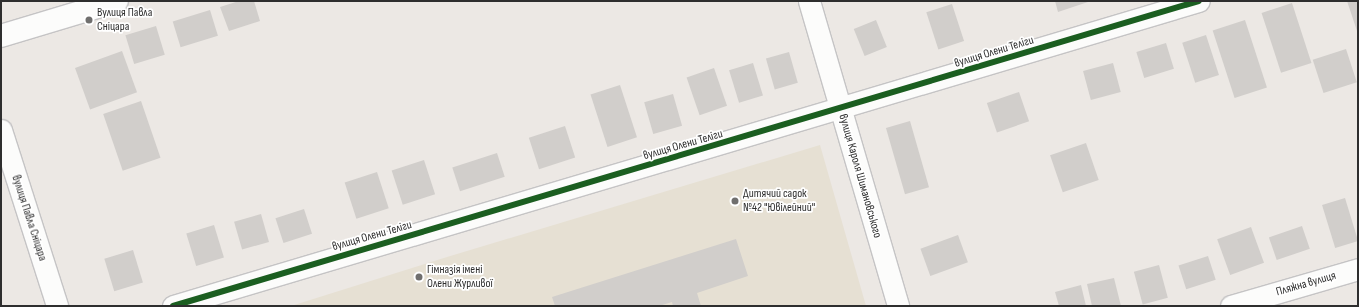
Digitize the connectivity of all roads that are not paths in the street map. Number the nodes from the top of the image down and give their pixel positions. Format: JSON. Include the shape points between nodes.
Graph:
{"nodes":[{"id":1,"x":117,"y":1,"type":"edge"},
{"id":2,"x":809,"y":1,"type":"edge"},
{"id":3,"x":1199,"y":1,"type":"edge"},
{"id":4,"x":1,"y":36,"type":"edge"},
{"id":5,"x":841,"y":110,"type":"junction"},
{"id":6,"x":1,"y":130,"type":"edge"},
{"id":7,"x":1358,"y":269,"type":"edge"},
{"id":8,"x":57,"y":306,"type":"edge"},
{"id":9,"x":173,"y":306,"type":"edge"},
{"id":10,"x":898,"y":306,"type":"edge"},
{"id":11,"x":1231,"y":306,"type":"edge"}],
"edges":[{"from":1,"to":4,"type":"street"},
{"from":2,"to":5,"type":"street","name":"вулиця Кароля Шимановського"},
{"from":3,"to":5,"type":"street","name":"вулиця Олени Теліги"},
{"from":5,"to":9,"type":"street","name":"вулиця Олени Теліги"},
{"from":5,"to":10,"type":"street","name":"вулиця Кароля Шимановського"},
{"from":6,"to":8,"type":"street","name":"вулиця Павла Сніцара"},
{"from":7,"to":11,"type":"street","name":"Пляжна вулиця"}]}
